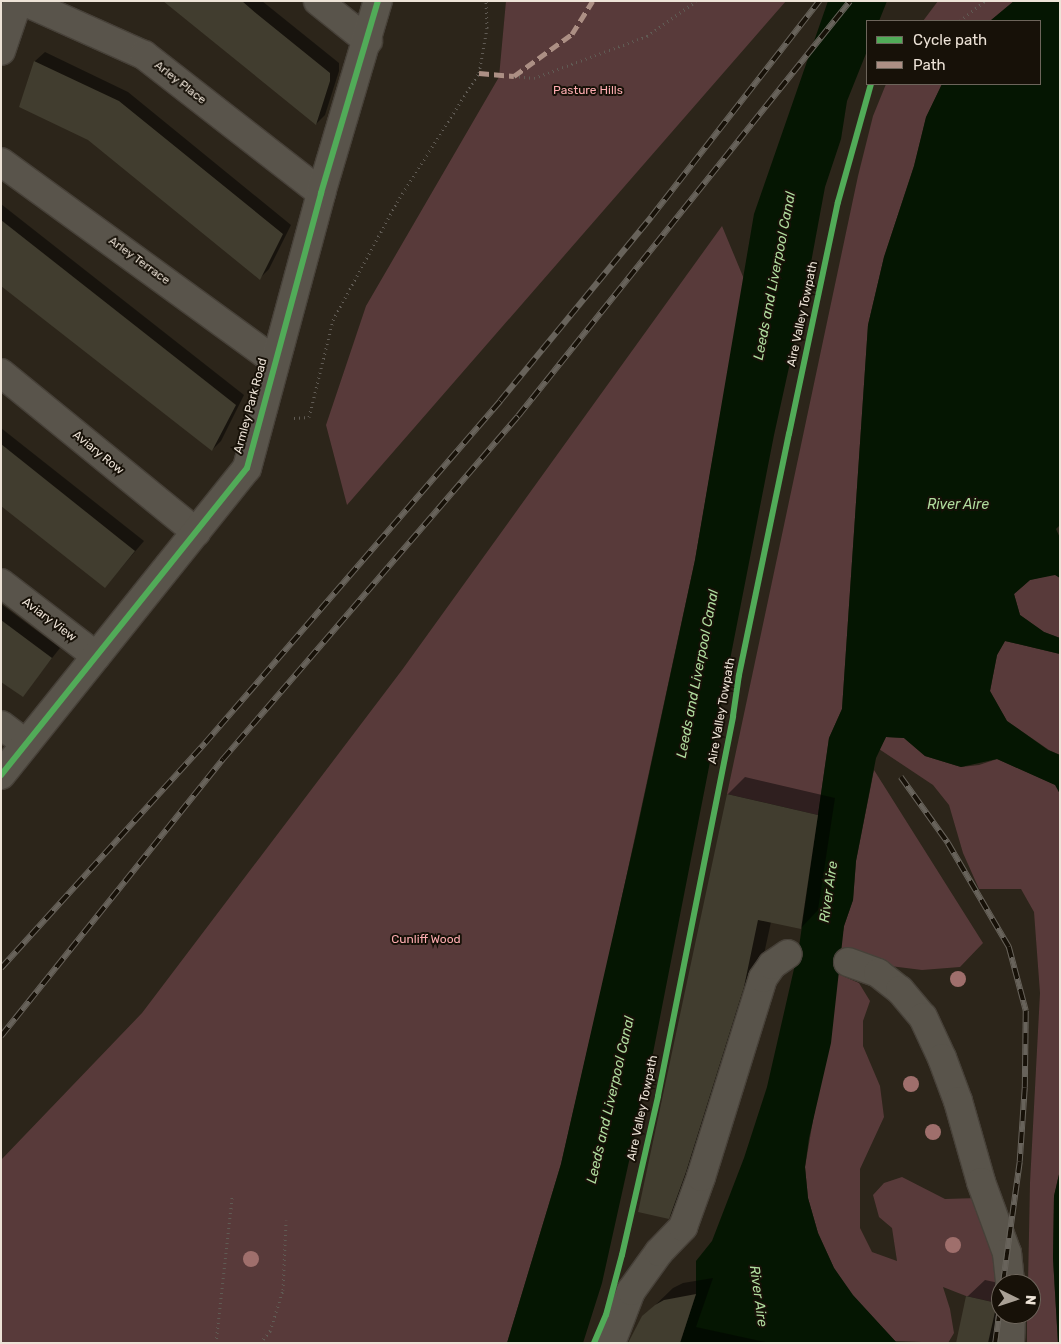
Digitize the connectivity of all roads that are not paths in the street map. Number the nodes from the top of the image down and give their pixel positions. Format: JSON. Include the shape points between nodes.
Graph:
{"nodes":[{"id":1,"x":18,"y":1,"type":"edge"},
{"id":2,"x":23,"y":1,"type":"edge"},
{"id":3,"x":318,"y":1,"type":"edge"},
{"id":4,"x":378,"y":1,"type":"edge"},
{"id":5,"x":368,"y":41,"type":"junction"},
{"id":6,"x":1,"y":51,"type":"edge"},
{"id":7,"x":1,"y":162,"type":"edge"},
{"id":8,"x":321,"y":193,"type":"junction"},
{"id":9,"x":275,"y":361,"type":"junction"},
{"id":10,"x":1,"y":373,"type":"edge"},
{"id":11,"x":196,"y":532,"type":"junction"},
{"id":12,"x":1,"y":583,"type":"edge"},
{"id":13,"x":96,"y":656,"type":"junction"},
{"id":14,"x":1,"y":726,"type":"edge"},
{"id":15,"x":26,"y":744,"type":"junction"},
{"id":16,"x":1,"y":776,"type":"edge"},
{"id":17,"x":788,"y":954,"type":"dead end"},
{"id":18,"x":848,"y":962,"type":"dead end"},
{"id":19,"x":1009,"y":1274,"type":"edge"},
{"id":20,"x":1011,"y":1324,"type":"edge"},
{"id":21,"x":611,"y":1343,"type":"edge"},
{"id":22,"x":1010,"y":1343,"type":"edge"}],
"edges":[{"from":1,"to":6,"type":"street"},
{"from":2,"to":8,"type":"street","name":"Arley Place","via":[[144,55]]},
{"from":3,"to":5,"type":"street"},
{"from":4,"to":5,"type":"street","name":"Armley Park Road"},
{"from":5,"to":8,"type":"street","name":"Armley Park Road"},
{"from":7,"to":9,"type":"street","name":"Arley Terrace"},
{"from":8,"to":9,"type":"street","name":"Armley Park Road"},
{"from":9,"to":11,"type":"street","name":"Armley Park Road","via":[[247,468]]},
{"from":10,"to":11,"type":"street","name":"Aviary Row"},
{"from":11,"to":13,"type":"street","name":"Armley Park Road"},
{"from":12,"to":13,"type":"street","name":"Aviary View"},
{"from":13,"to":15,"type":"street","name":"Armley Park Road"},
{"from":14,"to":15,"type":"street"},
{"from":15,"to":16,"type":"street","name":"Armley Park Road"},
{"from":17,"to":21,"type":"street","via":[[772,965],[763,978],[683,1227],[659,1252],[630,1291]]},
{"from":18,"to":19,"type":"street","via":[[878,973],[900,990],[922,1017],[958,1101],[981,1182],[1007,1253]]},
{"from":20,"to":22,"type":"street"}]}
